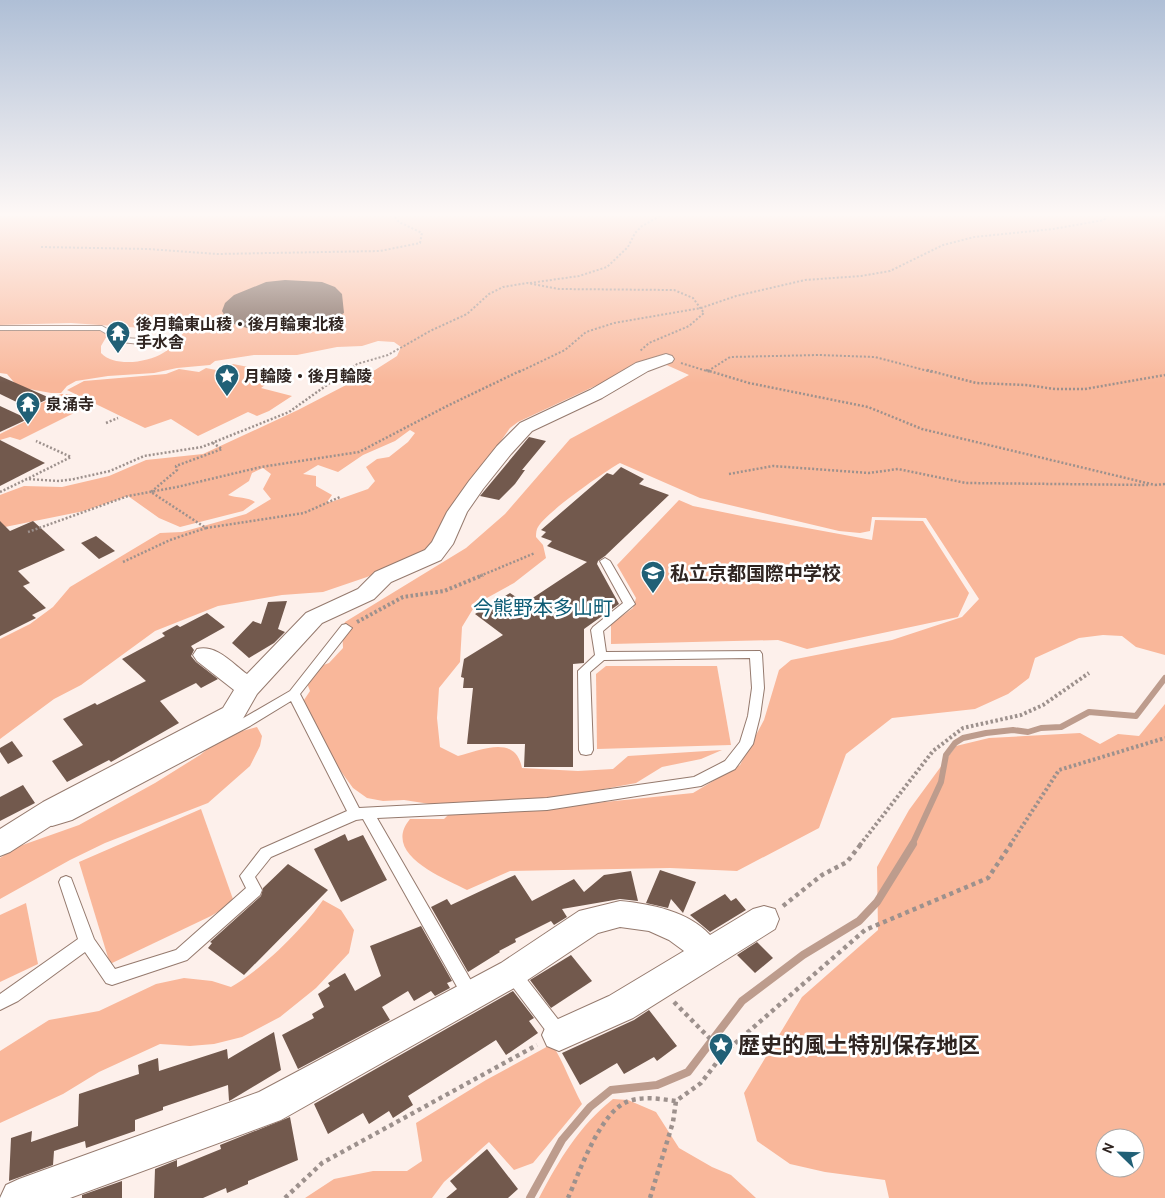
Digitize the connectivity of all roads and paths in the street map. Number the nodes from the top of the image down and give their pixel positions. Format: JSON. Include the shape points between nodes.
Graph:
{"nodes":[{"id":1,"x":592,"y":272,"type":"edge"},
{"id":2,"x":885,"y":272,"type":"edge"},
{"id":3,"x":527,"y":283,"type":"junction"},
{"id":4,"x":701,"y":308,"type":"junction"},
{"id":5,"x":0,"y":328,"type":"edge"},
{"id":6,"x":142,"y":341,"type":"dead end"},
{"id":7,"x":666,"y":359,"type":"joint"},
{"id":8,"x":708,"y":371,"type":"junction"},
{"id":9,"x":1165,"y":375,"type":"edge"},
{"id":10,"x":620,"y":380,"type":"junction"},
{"id":11,"x":118,"y":418,"type":"dead end"},
{"id":12,"x":106,"y":423,"type":"dead end"},
{"id":13,"x":36,"y":441,"type":"dead end"},
{"id":14,"x":212,"y":443,"type":"junction"},
{"id":15,"x":729,"y":474,"type":"dead end"},
{"id":16,"x":27,"y":479,"type":"junction"},
{"id":17,"x":1155,"y":484,"type":"junction"},
{"id":18,"x":1165,"y":484,"type":"edge"},
{"id":19,"x":0,"y":492,"type":"edge"},
{"id":20,"x":151,"y":492,"type":"junction"},
{"id":21,"x":340,"y":497,"type":"dead end"},
{"id":22,"x":206,"y":528,"type":"junction"},
{"id":23,"x":28,"y":532,"type":"dead end"},
{"id":24,"x":535,"y":553,"type":"dead end"},
{"id":25,"x":605,"y":561,"type":"dead end"},
{"id":26,"x":123,"y":562,"type":"dead end"},
{"id":27,"x":346,"y":628,"type":"joint"},
{"id":28,"x":205,"y":654,"type":"dead end"},
{"id":29,"x":601,"y":656,"type":"junction"},
{"id":30,"x":1089,"y":673,"type":"dead end"},
{"id":31,"x":248,"y":688,"type":"junction"},
{"id":32,"x":294,"y":694,"type":"junction"},
{"id":33,"x":1165,"y":738,"type":"edge"},
{"id":34,"x":586,"y":750,"type":"dead end"},
{"id":35,"x":361,"y":814,"type":"junction"},
{"id":36,"x":25,"y":829,"type":"junction"},
{"id":37,"x":0,"y":844,"type":"edge"},
{"id":38,"x":66,"y":882,"type":"dead end"},
{"id":39,"x":764,"y":918,"type":"joint"},
{"id":40,"x":87,"y":942,"type":"junction"},
{"id":41,"x":706,"y":955,"type":"junction"},
{"id":42,"x":512,"y":973,"type":"junction"},
{"id":43,"x":659,"y":986,"type":"junction"},
{"id":44,"x":472,"y":996,"type":"junction"},
{"id":45,"x":0,"y":1002,"type":"edge"},
{"id":46,"x":559,"y":1035,"type":"junction"},
{"id":47,"x":724,"y":1053,"type":"junction"},
{"id":48,"x":676,"y":1102,"type":"junction"},
{"id":49,"x":69,"y":1188,"type":"edge"},
{"id":50,"x":19,"y":1198,"type":"edge"},
{"id":51,"x":285,"y":1198,"type":"edge"},
{"id":52,"x":568,"y":1198,"type":"edge"},
{"id":53,"x":650,"y":1198,"type":"edge"}],
"edges":[{"from":1,"to":3,"type":"path"},
{"from":2,"to":4,"type":"path","via":[[805,280]]},
{"from":3,"to":4,"type":"path","via":[[559,289],[674,290],[693,298]]},
{"from":3,"to":14,"type":"path","via":[[502,287],[467,314],[388,355],[358,364],[289,412]]},
{"from":4,"to":10,"type":"path","via":[[704,313],[689,326],[649,343],[629,360]]},
{"from":4,"to":20,"type":"path","via":[[614,323],[586,332],[565,350],[359,452],[261,467]]},
{"from":5,"to":6,"type":"lane","via":[[102,328],[121,340]]},
{"from":7,"to":8,"type":"path"},
{"from":7,"to":10,"type":"street"},
{"from":8,"to":9,"type":"path","via":[[730,357],[819,355],[875,357],[976,383],[1055,390],[1085,389]]},
{"from":8,"to":17,"type":"path","via":[[748,383],[868,408],[922,428]]},
{"from":10,"to":31,"type":"street","via":[[526,427],[476,485],[433,555],[382,577],[366,594],[314,618]]},
{"from":11,"to":12,"type":"path"},
{"from":13,"to":16,"type":"path","via":[[70,457]]},
{"from":14,"to":16,"type":"path","via":[[144,456],[110,471],[74,479]]},
{"from":14,"to":20,"type":"path","via":[[222,449],[176,466],[177,470]]},
{"from":15,"to":17,"type":"path","via":[[773,466],[870,473],[898,469],[976,483]]},
{"from":16,"to":19,"type":"path"},
{"from":17,"to":18,"type":"path"},
{"from":20,"to":22,"type":"path"},
{"from":20,"to":23,"type":"path","via":[[128,496]]},
{"from":21,"to":22,"type":"path","via":[[304,513]]},
{"from":22,"to":26,"type":"path","via":[[170,540]]},
{"from":24,"to":27,"type":"path","via":[[444,591],[403,597]]},
{"from":25,"to":29,"type":"lane","via":[[629,604],[597,630]]},
{"from":27,"to":32,"type":"lane"},
{"from":28,"to":31,"type":"street"},
{"from":29,"to":34,"type":"lane","via":[[584,671]]},
{"from":29,"to":35,"type":"lane","via":[[756,654],[758,688],[746,744],[730,765],[696,782],[547,804]]},
{"from":30,"to":39,"type":"path","via":[[1043,705],[1021,715],[963,728],[933,751],[848,862],[835,866]]},
{"from":31,"to":36,"type":"street","via":[[232,715],[53,810]]},
{"from":32,"to":35,"type":"lane"},
{"from":32,"to":36,"type":"lane","via":[[67,816]]},
{"from":33,"to":47,"type":"path","via":[[1059,770],[988,878],[865,930]]},
{"from":35,"to":40,"type":"lane","via":[[266,853],[247,876],[255,890],[181,955],[112,978]]},
{"from":35,"to":44,"type":"lane"},
{"from":36,"to":37,"type":"street"},
{"from":38,"to":40,"type":"lane"},
{"from":39,"to":41,"type":"street"},
{"from":40,"to":45,"type":"lane"},
{"from":41,"to":42,"type":"street","via":[[689,936],[661,921],[641,916],[610,915],[590,921]]},
{"from":41,"to":43,"type":"street"},
{"from":42,"to":44,"type":"street"},
{"from":42,"to":46,"type":"lane"},
{"from":43,"to":46,"type":"street"},
{"from":43,"to":47,"type":"path"},
{"from":44,"to":49,"type":"street","via":[[268,1107]]},
{"from":46,"to":51,"type":"path","via":[[322,1163]]},
{"from":47,"to":48,"type":"path","via":[[701,1083]]},
{"from":48,"to":52,"type":"path","via":[[635,1100],[622,1104],[611,1113]]},
{"from":48,"to":53,"type":"path"},
{"from":49,"to":50,"type":"street"}]}
